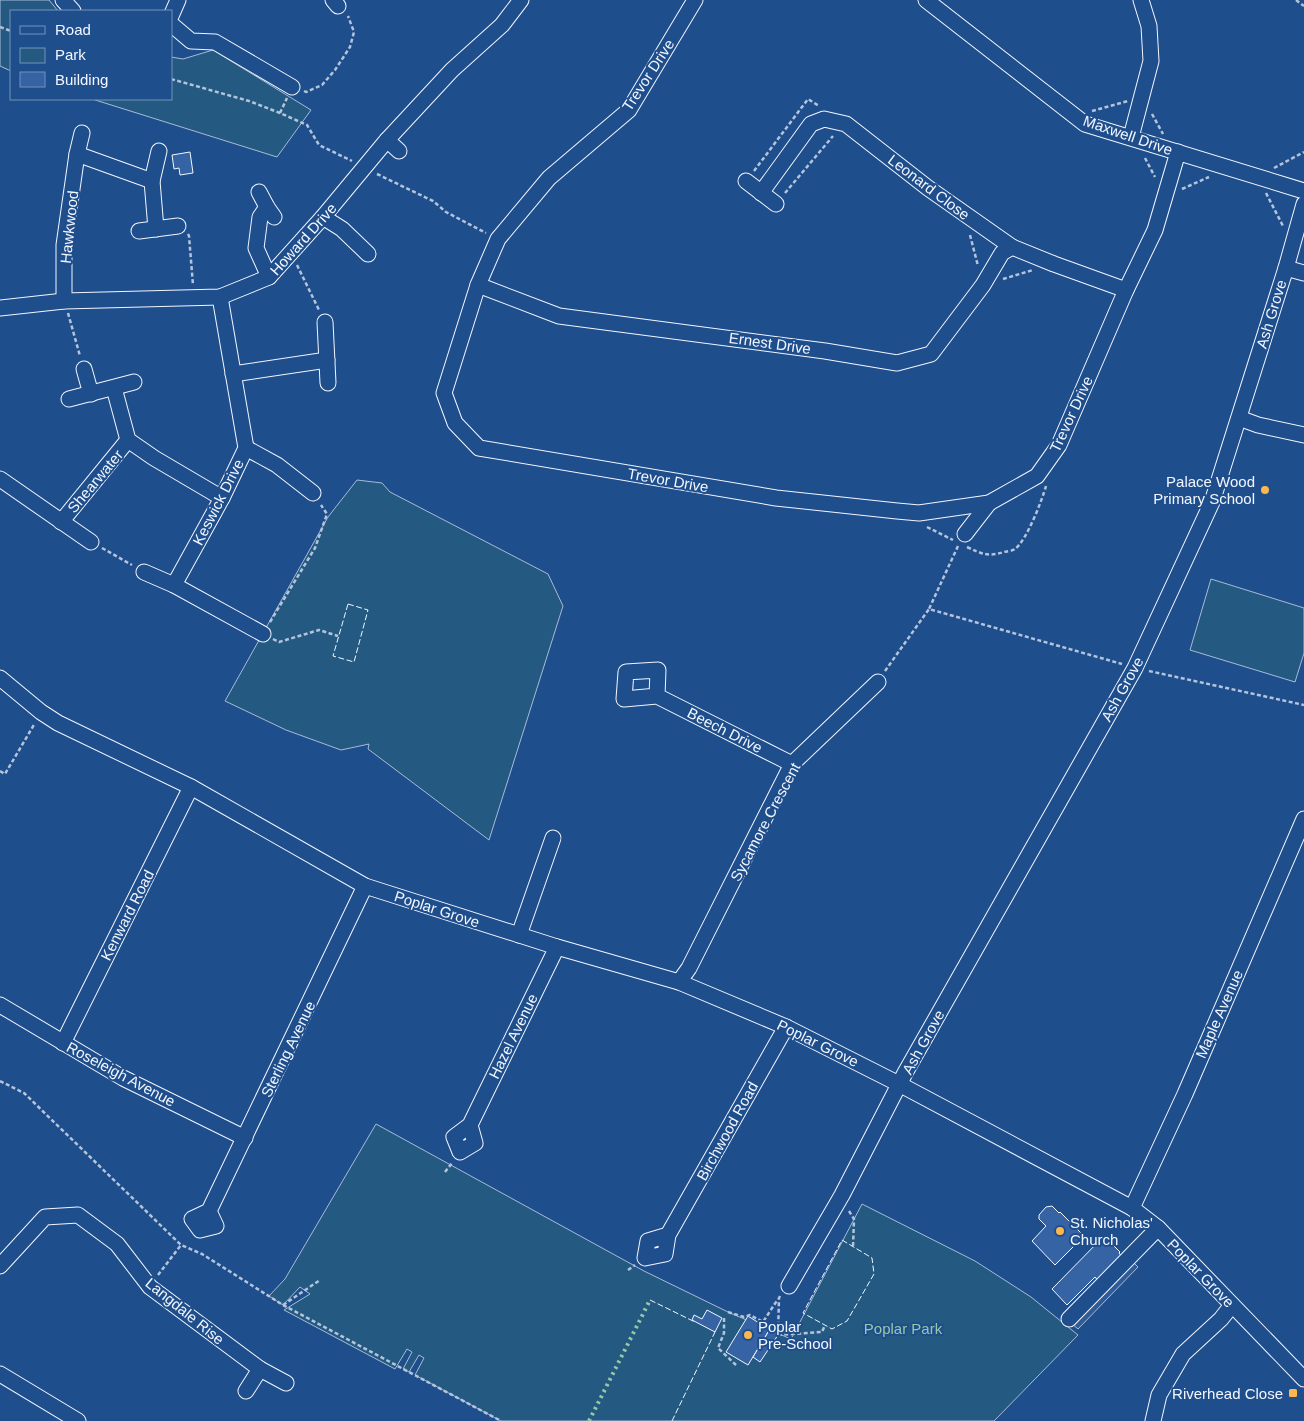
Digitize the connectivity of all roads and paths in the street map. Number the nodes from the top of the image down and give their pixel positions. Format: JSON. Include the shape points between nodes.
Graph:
{"nodes":[{"id":1,"x":63,"y":0,"type":"edge"},
{"id":2,"x":178,"y":0,"type":"edge"},
{"id":3,"x":521,"y":0,"type":"edge"},
{"id":4,"x":695,"y":0,"type":"edge"},
{"id":5,"x":926,"y":0,"type":"edge"},
{"id":6,"x":1141,"y":0,"type":"edge"},
{"id":7,"x":1296,"y":0,"type":"edge"},
{"id":8,"x":335,"y":3,"type":"edge"},
{"id":9,"x":1304,"y":6,"type":"edge"},
{"id":10,"x":73,"y":10,"type":"edge"},
{"id":11,"x":172,"y":14,"type":"edge"},
{"id":12,"x":172,"y":25,"type":"edge"},
{"id":13,"x":172,"y":79,"type":"edge"},
{"id":14,"x":292,"y":86,"type":"junction"},
{"id":15,"x":1142,"y":96,"type":"junction"},
{"id":16,"x":280,"y":113,"type":"junction"},
{"id":17,"x":1075,"y":116,"type":"junction"},
{"id":18,"x":846,"y":124,"type":"junction"},
{"id":19,"x":82,"y":133,"type":"dead end"},
{"id":20,"x":1134,"y":138,"type":"junction"},
{"id":21,"x":387,"y":140,"type":"junction"},
{"id":22,"x":158,"y":151,"type":"dead end"},
{"id":23,"x":399,"y":151,"type":"dead end"},
{"id":24,"x":1175,"y":151,"type":"junction"},
{"id":25,"x":1304,"y":152,"type":"edge"},
{"id":26,"x":77,"y":154,"type":"junction"},
{"id":27,"x":364,"y":167,"type":"junction"},
{"id":28,"x":1229,"y":168,"type":"junction"},
{"id":29,"x":1257,"y":177,"type":"junction"},
{"id":30,"x":152,"y":181,"type":"junction"},
{"id":31,"x":746,"y":182,"type":"dead end"},
{"id":32,"x":259,"y":192,"type":"dead end"},
{"id":33,"x":762,"y":192,"type":"junction"},
{"id":34,"x":1304,"y":192,"type":"edge"},
{"id":35,"x":1165,"y":196,"type":"junction"},
{"id":36,"x":776,"y":204,"type":"joint"},
{"id":37,"x":1304,"y":204,"type":"edge"},
{"id":38,"x":965,"y":214,"type":"junction"},
{"id":39,"x":323,"y":217,"type":"junction"},
{"id":40,"x":178,"y":226,"type":"joint"},
{"id":41,"x":156,"y":229,"type":"junction"},
{"id":42,"x":139,"y":231,"type":"dead end"},
{"id":43,"x":498,"y":239,"type":"junction"},
{"id":44,"x":1292,"y":244,"type":"junction"},
{"id":45,"x":1012,"y":247,"type":"junction"},
{"id":46,"x":291,"y":254,"type":"junction"},
{"id":47,"x":368,"y":254,"type":"dead end"},
{"id":48,"x":1054,"y":264,"type":"junction"},
{"id":49,"x":1286,"y":268,"type":"junction"},
{"id":50,"x":1304,"y":273,"type":"edge"},
{"id":51,"x":269,"y":278,"type":"junction"},
{"id":52,"x":478,"y":285,"type":"junction"},
{"id":53,"x":983,"y":285,"type":"junction"},
{"id":54,"x":1126,"y":290,"type":"junction"},
{"id":55,"x":193,"y":297,"type":"junction"},
{"id":56,"x":220,"y":297,"type":"junction"},
{"id":57,"x":64,"y":301,"type":"junction"},
{"id":58,"x":0,"y":308,"type":"edge"},
{"id":59,"x":325,"y":322,"type":"joint"},
{"id":60,"x":327,"y":360,"type":"junction"},
{"id":61,"x":84,"y":369,"type":"joint"},
{"id":62,"x":233,"y":374,"type":"junction"},
{"id":63,"x":134,"y":382,"type":"dead end"},
{"id":64,"x":328,"y":383,"type":"dead end"},
{"id":65,"x":114,"y":388,"type":"junction"},
{"id":66,"x":91,"y":394,"type":"junction"},
{"id":67,"x":69,"y":399,"type":"dead end"},
{"id":68,"x":1238,"y":418,"type":"junction"},
{"id":69,"x":1304,"y":436,"type":"edge"},
{"id":70,"x":128,"y":440,"type":"junction"},
{"id":71,"x":246,"y":448,"type":"junction"},
{"id":72,"x":0,"y":479,"type":"edge"},
{"id":73,"x":313,"y":493,"type":"joint"},
{"id":74,"x":222,"y":498,"type":"junction"},
{"id":75,"x":989,"y":503,"type":"junction"},
{"id":76,"x":61,"y":522,"type":"junction"},
{"id":77,"x":964,"y":534,"type":"joint"},
{"id":78,"x":91,"y":542,"type":"joint"},
{"id":79,"x":144,"y":572,"type":"joint"},
{"id":80,"x":174,"y":585,"type":"junction"},
{"id":81,"x":929,"y":609,"type":"junction"},
{"id":82,"x":263,"y":634,"type":"junction"},
{"id":83,"x":338,"y":636,"type":"dead end"},
{"id":84,"x":1135,"y":668,"type":"junction"},
{"id":85,"x":0,"y":678,"type":"edge"},
{"id":86,"x":878,"y":682,"type":"joint"},
{"id":87,"x":657,"y":696,"type":"dead end"},
{"id":88,"x":1304,"y":705,"type":"edge"},
{"id":89,"x":41,"y":712,"type":"junction"},
{"id":90,"x":792,"y":764,"type":"junction"},
{"id":91,"x":0,"y":771,"type":"edge"},
{"id":92,"x":191,"y":787,"type":"junction"},
{"id":93,"x":1304,"y":819,"type":"edge"},
{"id":94,"x":553,"y":838,"type":"dead end"},
{"id":95,"x":366,"y":886,"type":"junction"},
{"id":96,"x":519,"y":935,"type":"junction"},
{"id":97,"x":557,"y":947,"type":"junction"},
{"id":98,"x":679,"y":982,"type":"junction"},
{"id":99,"x":0,"y":1005,"type":"edge"},
{"id":100,"x":786,"y":1027,"type":"junction"},
{"id":101,"x":63,"y":1043,"type":"junction"},
{"id":102,"x":0,"y":1081,"type":"edge"},
{"id":103,"x":899,"y":1084,"type":"junction"},
{"id":104,"x":470,"y":1125,"type":"dead end"},
{"id":105,"x":245,"y":1138,"type":"junction"},
{"id":106,"x":840,"y":1198,"type":"junction"},
{"id":107,"x":1132,"y":1208,"type":"junction"},
{"id":108,"x":209,"y":1211,"type":"dead end"},
{"id":109,"x":1158,"y":1228,"type":"junction"},
{"id":110,"x":668,"y":1235,"type":"dead end"},
{"id":111,"x":180,"y":1244,"type":"junction"},
{"id":112,"x":853,"y":1247,"type":"dead end"},
{"id":113,"x":0,"y":1266,"type":"edge"},
{"id":114,"x":320,"y":1280,"type":"dead end"},
{"id":115,"x":789,"y":1286,"type":"joint"},
{"id":116,"x":150,"y":1287,"type":"junction"},
{"id":117,"x":779,"y":1298,"type":"junction"},
{"id":118,"x":283,"y":1305,"type":"junction"},
{"id":119,"x":1232,"y":1305,"type":"junction"},
{"id":120,"x":728,"y":1312,"type":"dead end"},
{"id":121,"x":724,"y":1318,"type":"dead end"},
{"id":122,"x":1069,"y":1319,"type":"dead end"},
{"id":123,"x":825,"y":1325,"type":"dead end"},
{"id":124,"x":736,"y":1365,"type":"dead end"},
{"id":125,"x":260,"y":1369,"type":"junction"},
{"id":126,"x":0,"y":1374,"type":"edge"},
{"id":127,"x":1304,"y":1380,"type":"edge"},
{"id":128,"x":286,"y":1383,"type":"dead end"},
{"id":129,"x":246,"y":1391,"type":"dead end"},
{"id":130,"x":78,"y":1421,"type":"edge"},
{"id":131,"x":501,"y":1421,"type":"edge"},
{"id":132,"x":1153,"y":1421,"type":"edge"}],
"edges":[{"from":1,"to":10,"type":"street"},
{"from":2,"to":11,"type":"street"},
{"from":3,"to":21,"type":"street","name":"Howard Drive","via":[[502,24],[452,70]]},
{"from":4,"to":43,"type":"street","name":"Trevor Drive","via":[[629,110],[549,178]]},
{"from":5,"to":17,"type":"street","name":"Maxwell Drive"},
{"from":6,"to":15,"type":"street","via":[[1149,26],[1151,61]]},
{"from":7,"to":9,"type":"path"},
{"from":8,"to":14,"type":"path","via":[[348,16],[354,32],[350,47],[322,85],[306,92]]},
{"from":12,"to":14,"type":"street","via":[[191,41],[215,42]]},
{"from":13,"to":16,"type":"path"},
{"from":14,"to":16,"type":"path"},
{"from":15,"to":17,"type":"path"},
{"from":15,"to":20,"type":"street"},
{"from":15,"to":24,"type":"path"},
{"from":16,"to":27,"type":"path","via":[[307,124],[319,145]]},
{"from":17,"to":20,"type":"street","name":"Maxwell Drive","via":[[1085,124]]},
{"from":18,"to":33,"type":"street","name":"Leonard Close","via":[[824,119],[811,124]]},
{"from":18,"to":36,"type":"path"},
{"from":18,"to":38,"type":"street","name":"Leonard Close"},
{"from":19,"to":26,"type":"street","name":"Hawkwood"},
{"from":20,"to":24,"type":"street","name":"Maxwell Drive"},
{"from":20,"to":35,"type":"path"},
{"from":21,"to":23,"type":"street"},
{"from":21,"to":27,"type":"street","name":"Howard Drive"},
{"from":22,"to":30,"type":"street"},
{"from":24,"to":28,"type":"street","name":"Maxwell Drive"},
{"from":24,"to":35,"type":"street","name":"Trevor Drive"},
{"from":25,"to":29,"type":"path"},
{"from":26,"to":30,"type":"street"},
{"from":26,"to":57,"type":"street","name":"Hawkwood","via":[[64,245]]},
{"from":27,"to":39,"type":"street","name":"Howard Drive"},
{"from":27,"to":43,"type":"path"},
{"from":28,"to":29,"type":"street","name":"Maxwell Drive"},
{"from":28,"to":35,"type":"path"},
{"from":29,"to":34,"type":"street","name":"Maxwell Drive"},
{"from":29,"to":44,"type":"path"},
{"from":30,"to":41,"type":"street"},
{"from":31,"to":33,"type":"street"},
{"from":32,"to":51,"type":"street","via":[[270,212],[260,217],[256,248]]},
{"from":33,"to":36,"type":"street"},
{"from":35,"to":54,"type":"street","name":"Trevor Drive","via":[[1155,230]]},
{"from":37,"to":44,"type":"street","name":"Ash Grove"},
{"from":38,"to":45,"type":"street","name":"Leonard Close"},
{"from":38,"to":53,"type":"path"},
{"from":39,"to":46,"type":"street","name":"Howard Drive"},
{"from":39,"to":47,"type":"street","via":[[342,229]]},
{"from":40,"to":41,"type":"street"},
{"from":40,"to":55,"type":"path","via":[[189,236]]},
{"from":41,"to":42,"type":"street"},
{"from":43,"to":52,"type":"street","name":"Trevor Drive"},
{"from":44,"to":49,"type":"street","name":"Ash Grove"},
{"from":45,"to":48,"type":"street","name":"Leonard Close"},
{"from":45,"to":53,"type":"street","name":"Ernest Drive","via":[[1002,253]]},
{"from":46,"to":51,"type":"street","name":"Howard Drive"},
{"from":46,"to":59,"type":"path"},
{"from":48,"to":53,"type":"path"},
{"from":48,"to":54,"type":"street","name":"Leonard Close"},
{"from":49,"to":50,"type":"street"},
{"from":49,"to":68,"type":"street","name":"Ash Grove"},
{"from":51,"to":56,"type":"street","name":"Howard Drive"},
{"from":52,"to":53,"type":"street","name":"Ernest Drive","via":[[559,316],[815,349],[897,363],[932,354]]},
{"from":52,"to":75,"type":"street","name":"Trevor Drive","via":[[444,393],[455,423],[479,448],[776,498],[887,510],[920,513]]},
{"from":54,"to":75,"type":"street","name":"Trevor Drive","via":[[1059,444],[1037,476]]},
{"from":55,"to":56,"type":"street","name":"Howard Drive"},
{"from":55,"to":57,"type":"street","name":"Howard Drive"},
{"from":56,"to":62,"type":"street","name":"Keswick Drive"},
{"from":57,"to":58,"type":"street","name":"Howard Drive"},
{"from":57,"to":61,"type":"path"},
{"from":59,"to":60,"type":"street"},
{"from":60,"to":62,"type":"street"},
{"from":60,"to":64,"type":"street"},
{"from":61,"to":66,"type":"street"},
{"from":62,"to":71,"type":"street","name":"Keswick Drive"},
{"from":63,"to":65,"type":"street"},
{"from":65,"to":66,"type":"street"},
{"from":65,"to":70,"type":"street","name":"Shearwater"},
{"from":66,"to":67,"type":"street"},
{"from":68,"to":69,"type":"street"},
{"from":68,"to":84,"type":"street","name":"Ash Grove","via":[[1212,502]]},
{"from":70,"to":74,"type":"street","name":"Shearwater"},
{"from":70,"to":76,"type":"street","name":"Shearwater"},
{"from":71,"to":73,"type":"street","via":[[277,465]]},
{"from":71,"to":74,"type":"street","name":"Keswick Drive"},
{"from":72,"to":76,"type":"street","name":"Shearwater"},
{"from":73,"to":82,"type":"path","via":[[328,514],[315,548]]},
{"from":74,"to":80,"type":"street","name":"Keswick Drive"},
{"from":75,"to":77,"type":"street"},
{"from":76,"to":78,"type":"street","name":"Shearwater"},
{"from":77,"to":81,"type":"path"},
{"from":78,"to":79,"type":"path"},
{"from":79,"to":80,"type":"street"},
{"from":80,"to":82,"type":"street"},
{"from":81,"to":84,"type":"path"},
{"from":81,"to":86,"type":"path"},
{"from":82,"to":83,"type":"path","via":[[278,642],[319,630]]},
{"from":84,"to":88,"type":"path"},
{"from":84,"to":103,"type":"street","name":"Ash Grove"},
{"from":85,"to":89,"type":"street","name":"Poplar Grove"},
{"from":86,"to":90,"type":"street","name":"Sycamore Crescent"},
{"from":87,"to":90,"type":"street","name":"Beech Drive"},
{"from":89,"to":91,"type":"path","via":[[5,774]]},
{"from":89,"to":92,"type":"street","name":"Poplar Grove"},
{"from":90,"to":98,"type":"street","name":"Sycamore Crescent"},
{"from":92,"to":95,"type":"street","name":"Poplar Grove"},
{"from":92,"to":101,"type":"street","name":"Kenward Road"},
{"from":93,"to":107,"type":"street","name":"Maple Avenue"},
{"from":94,"to":96,"type":"street"},
{"from":95,"to":96,"type":"street","name":"Poplar Grove"},
{"from":95,"to":105,"type":"street","name":"Sterling Avenue"},
{"from":96,"to":97,"type":"street","name":"Poplar Grove"},
{"from":97,"to":98,"type":"street","name":"Poplar Grove"},
{"from":97,"to":104,"type":"street","name":"Hazel Avenue"},
{"from":98,"to":100,"type":"street","name":"Poplar Grove"},
{"from":99,"to":101,"type":"street","name":"Roseleigh Avenue"},
{"from":100,"to":103,"type":"street","name":"Poplar Grove"},
{"from":100,"to":110,"type":"street","name":"Birchwood Road"},
{"from":101,"to":105,"type":"street","name":"Roseleigh Avenue","via":[[123,1078]]},
{"from":102,"to":111,"type":"path","via":[[24,1093]]},
{"from":103,"to":106,"type":"street"},
{"from":103,"to":107,"type":"street","name":"Poplar Grove"},
{"from":105,"to":108,"type":"street","name":"Sterling Avenue"},
{"from":106,"to":112,"type":"path","via":[[854,1218]]},
{"from":106,"to":115,"type":"street"},
{"from":107,"to":109,"type":"street","name":"Poplar Grove"},
{"from":109,"to":119,"type":"street","name":"Poplar Grove"},
{"from":109,"to":122,"type":"street"},
{"from":111,"to":116,"type":"path"},
{"from":111,"to":118,"type":"path","via":[[202,1254]]},
{"from":113,"to":116,"type":"street","name":"Langdale Rise","via":[[45,1217],[78,1215],[117,1244]]},
{"from":114,"to":118,"type":"path"},
{"from":115,"to":117,"type":"path"},
{"from":116,"to":125,"type":"street","name":"Langdale Rise"},
{"from":117,"to":120,"type":"path","via":[[763,1322],[750,1314],[744,1317]]},
{"from":117,"to":123,"type":"path","via":[[778,1334],[822,1332]]},
{"from":118,"to":131,"type":"path"},
{"from":119,"to":127,"type":"street","name":"Poplar Grove"},
{"from":119,"to":132,"type":"street","via":[[1183,1354],[1159,1395]]},
{"from":121,"to":124,"type":"path","via":[[724,1333],[718,1348]]},
{"from":125,"to":128,"type":"street","name":"Langdale Rise"},
{"from":125,"to":129,"type":"street"},
{"from":126,"to":130,"type":"street"}]}
